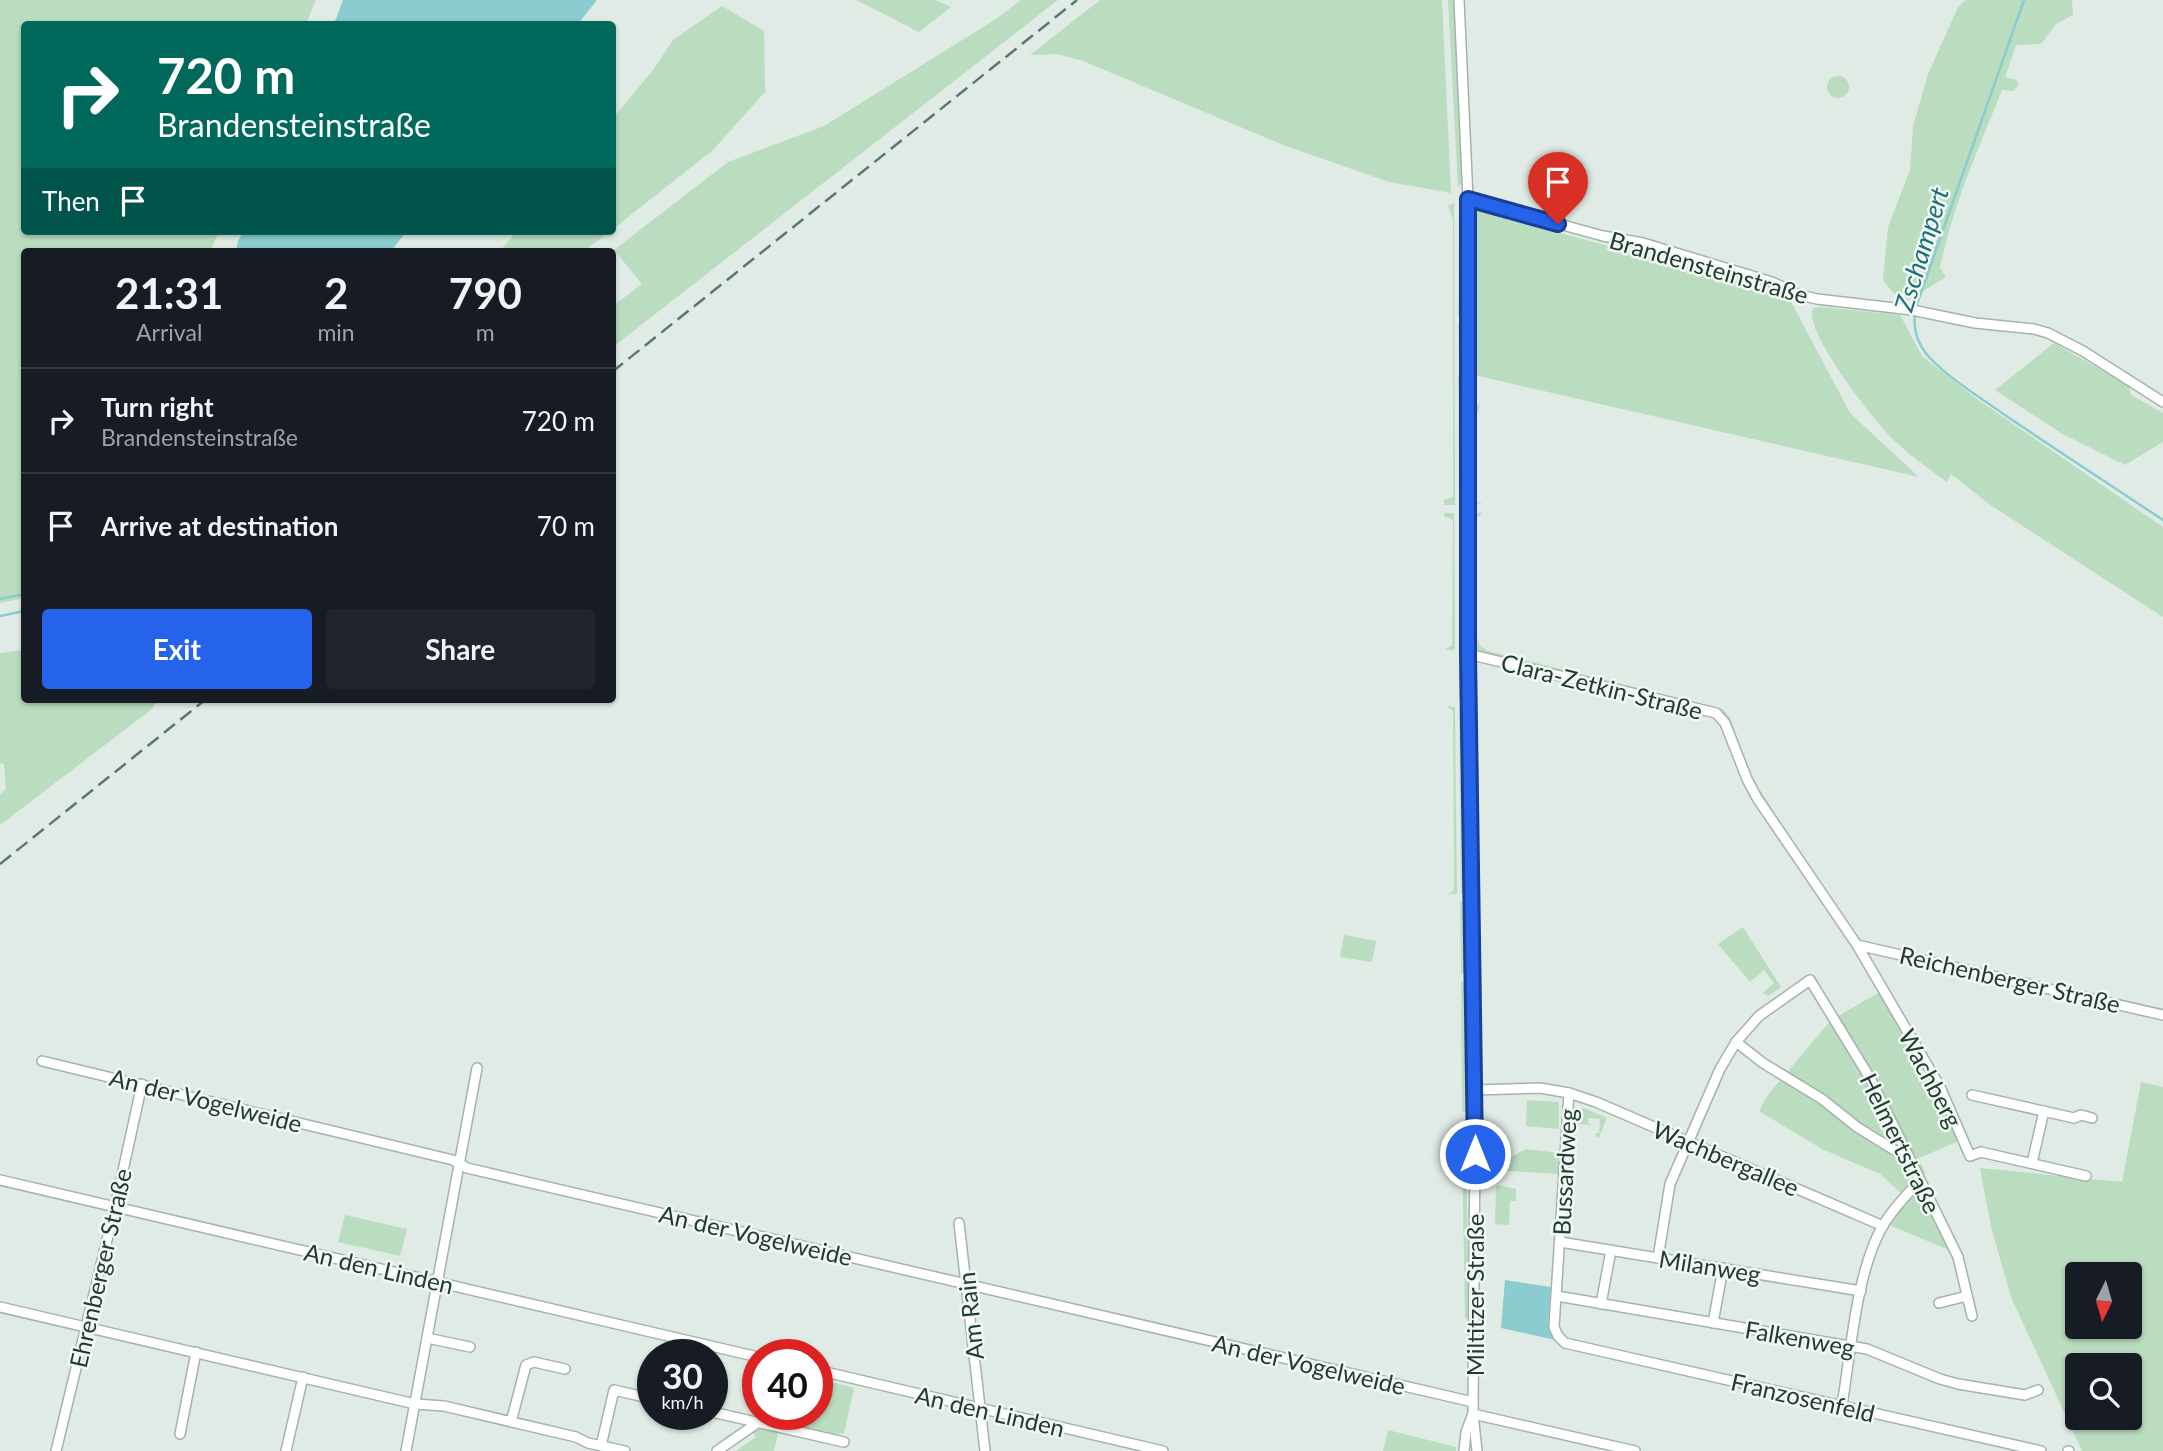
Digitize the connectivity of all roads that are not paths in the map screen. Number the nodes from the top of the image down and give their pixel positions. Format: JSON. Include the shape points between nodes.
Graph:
{"nodes":[{"id":1,"x":1459,"y":0,"type":"edge"},
{"id":2,"x":1468,"y":199,"type":"junction"},
{"id":3,"x":2163,"y":402,"type":"edge"},
{"id":4,"x":1468,"y":654,"type":"junction"},
{"id":5,"x":1857,"y":945,"type":"junction"},
{"id":6,"x":2163,"y":1015,"type":"edge"},
{"id":7,"x":1736,"y":1042,"type":"junction"},
{"id":8,"x":42,"y":1061,"type":"dead end"},
{"id":9,"x":478,"y":1068,"type":"dead end"},
{"id":10,"x":142,"y":1084,"type":"junction"},
{"id":11,"x":1474,"y":1090,"type":"junction"},
{"id":12,"x":1569,"y":1093,"type":"junction"},
{"id":13,"x":1972,"y":1095,"type":"dead end"},
{"id":14,"x":2044,"y":1111,"type":"junction"},
{"id":15,"x":2092,"y":1118,"type":"dead end"},
{"id":16,"x":1689,"y":1142,"type":"junction"},
{"id":17,"x":1909,"y":1158,"type":"junction"},
{"id":18,"x":2032,"y":1163,"type":"junction"},
{"id":19,"x":460,"y":1164,"type":"junction"},
{"id":20,"x":2087,"y":1176,"type":"dead end"},
{"id":21,"x":0,"y":1180,"type":"edge"},
{"id":22,"x":1920,"y":1181,"type":"junction"},
{"id":23,"x":115,"y":1207,"type":"junction"},
{"id":24,"x":959,"y":1223,"type":"dead end"},
{"id":25,"x":1883,"y":1226,"type":"junction"},
{"id":26,"x":1560,"y":1242,"type":"junction"},
{"id":27,"x":1611,"y":1250,"type":"junction"},
{"id":28,"x":1658,"y":1258,"type":"junction"},
{"id":29,"x":1723,"y":1268,"type":"junction"},
{"id":30,"x":437,"y":1282,"type":"junction"},
{"id":31,"x":968,"y":1284,"type":"junction"},
{"id":32,"x":1861,"y":1291,"type":"junction"},
{"id":33,"x":1557,"y":1296,"type":"junction"},
{"id":34,"x":1967,"y":1296,"type":"junction"},
{"id":35,"x":1939,"y":1303,"type":"dead end"},
{"id":36,"x":1601,"y":1304,"type":"junction"},
{"id":37,"x":0,"y":1307,"type":"edge"},
{"id":38,"x":1972,"y":1316,"type":"dead end"},
{"id":39,"x":1713,"y":1323,"type":"junction"},
{"id":40,"x":87,"y":1326,"type":"junction"},
{"id":41,"x":427,"y":1338,"type":"junction"},
{"id":42,"x":1565,"y":1343,"type":"joint"},
{"id":43,"x":1852,"y":1346,"type":"junction"},
{"id":44,"x":470,"y":1348,"type":"dead end"},
{"id":45,"x":197,"y":1352,"type":"junction"},
{"id":46,"x":742,"y":1353,"type":"edge"},
{"id":47,"x":565,"y":1369,"type":"dead end"},
{"id":48,"x":833,"y":1374,"type":"edge"},
{"id":49,"x":303,"y":1377,"type":"junction"},
{"id":50,"x":2038,"y":1390,"type":"dead end"},
{"id":51,"x":637,"y":1395,"type":"edge"},
{"id":52,"x":1473,"y":1402,"type":"junction"},
{"id":53,"x":415,"y":1404,"type":"junction"},
{"id":54,"x":1842,"y":1405,"type":"junction"},
{"id":55,"x":980,"y":1409,"type":"junction"},
{"id":56,"x":1473,"y":1414,"type":"junction"},
{"id":57,"x":511,"y":1422,"type":"junction"},
{"id":58,"x":747,"y":1430,"type":"edge"},
{"id":59,"x":789,"y":1430,"type":"edge"},
{"id":60,"x":180,"y":1434,"type":"dead end"},
{"id":61,"x":844,"y":1442,"type":"dead end"},
{"id":62,"x":601,"y":1446,"type":"junction"},
{"id":63,"x":56,"y":1451,"type":"edge"},
{"id":64,"x":286,"y":1451,"type":"edge"},
{"id":65,"x":406,"y":1451,"type":"edge"},
{"id":66,"x":625,"y":1451,"type":"edge"},
{"id":67,"x":717,"y":1451,"type":"edge"},
{"id":68,"x":985,"y":1451,"type":"edge"},
{"id":69,"x":1163,"y":1451,"type":"edge"},
{"id":70,"x":1464,"y":1451,"type":"edge"},
{"id":71,"x":1477,"y":1451,"type":"edge"},
{"id":72,"x":1635,"y":1451,"type":"edge"},
{"id":73,"x":2040,"y":1451,"type":"edge"}],
"edges":[{"from":1,"to":2,"type":"street","name":"Miltitzer Straße"},
{"from":2,"to":3,"type":"street","name":"Brandensteinstraße","via":[[1643,243],[1772,282],[1800,295],[2048,333]]},
{"from":2,"to":4,"type":"street","name":"Miltitzer Straße"},
{"from":4,"to":5,"type":"street","name":"Clara-Zetkin-Straße","via":[[1716,713],[1769,817]]},
{"from":4,"to":11,"type":"street","name":"Miltitzer Straße"},
{"from":5,"to":6,"type":"street","name":"Reichenberger Straße"},
{"from":5,"to":18,"type":"street","name":"Wachberg","via":[[1940,1087],[1970,1156],[1981,1152]]},
{"from":7,"to":16,"type":"street"},
{"from":7,"to":17,"type":"street"},
{"from":7,"to":17,"type":"street","name":"Helmertstraße","via":[[1759,1016],[1810,980],[1870,1078]]},
{"from":8,"to":10,"type":"street","name":"An der Vogelweide"},
{"from":9,"to":19,"type":"street"},
{"from":10,"to":19,"type":"street","name":"An der Vogelweide"},
{"from":10,"to":23,"type":"street","name":"Ehrenberger Straße"},
{"from":11,"to":12,"type":"street","name":"Bussardweg","via":[[1540,1088]]},
{"from":11,"to":52,"type":"street","name":"Miltitzer Straße"},
{"from":12,"to":16,"type":"street","name":"Wachbergallee"},
{"from":12,"to":26,"type":"street","name":"Bussardweg"},
{"from":13,"to":14,"type":"street","name":"Wachberg"},
{"from":14,"to":15,"type":"street","name":"Wachberg"},
{"from":14,"to":18,"type":"street"},
{"from":16,"to":25,"type":"street","name":"Wachbergallee"},
{"from":16,"to":28,"type":"street","via":[[1670,1184]]},
{"from":17,"to":22,"type":"street","name":"Helmertstraße"},
{"from":18,"to":20,"type":"street","name":"Wachberg"},
{"from":19,"to":30,"type":"street"},
{"from":19,"to":31,"type":"street","name":"An der Vogelweide"},
{"from":21,"to":23,"type":"street","name":"An den Linden"},
{"from":22,"to":25,"type":"street"},
{"from":22,"to":34,"type":"street","name":"Helmertstraße","via":[[1958,1257]]},
{"from":23,"to":30,"type":"street","name":"An den Linden"},
{"from":23,"to":40,"type":"street","name":"Ehrenberger Straße"},
{"from":24,"to":31,"type":"street","name":"Am Rain"},
{"from":25,"to":32,"type":"street"},
{"from":26,"to":27,"type":"street","name":"Milanweg"},
{"from":26,"to":33,"type":"street","name":"Bussardweg"},
{"from":27,"to":28,"type":"street","name":"Milanweg"},
{"from":27,"to":36,"type":"street"},
{"from":28,"to":29,"type":"street","name":"Milanweg"},
{"from":29,"to":32,"type":"street","name":"Milanweg"},
{"from":29,"to":39,"type":"street"},
{"from":30,"to":41,"type":"street"},
{"from":30,"to":46,"type":"street","name":"An den Linden"},
{"from":31,"to":52,"type":"street","name":"An der Vogelweide"},
{"from":31,"to":55,"type":"street","name":"Am Rain"},
{"from":32,"to":43,"type":"street"},
{"from":33,"to":36,"type":"street","name":"Falkenweg"},
{"from":33,"to":42,"type":"street","name":"Bussardweg","via":[[1554,1327]]},
{"from":34,"to":35,"type":"street"},
{"from":34,"to":38,"type":"street","name":"Helmertstraße"},
{"from":36,"to":39,"type":"street","name":"Falkenweg"},
{"from":37,"to":40,"type":"street"},
{"from":39,"to":43,"type":"street","name":"Falkenweg"},
{"from":40,"to":45,"type":"street"},
{"from":40,"to":63,"type":"street","name":"Ehrenberger Straße"},
{"from":41,"to":44,"type":"street"},
{"from":41,"to":53,"type":"street"},
{"from":42,"to":54,"type":"street","name":"Franzosenfeld"},
{"from":43,"to":50,"type":"street","name":"Falkenweg","via":[[1947,1382],[2025,1395]]},
{"from":43,"to":54,"type":"street"},
{"from":45,"to":49,"type":"street"},
{"from":45,"to":60,"type":"street"},
{"from":47,"to":57,"type":"street","via":[[534,1362],[526,1365]]},
{"from":48,"to":55,"type":"street","name":"An den Linden"},
{"from":49,"to":53,"type":"street"},
{"from":49,"to":64,"type":"street"},
{"from":51,"to":62,"type":"street","via":[[614,1390]]},
{"from":52,"to":56,"type":"street","name":"Miltitzer Straße"},
{"from":53,"to":57,"type":"street"},
{"from":53,"to":65,"type":"street"},
{"from":54,"to":73,"type":"street","name":"Franzosenfeld"},
{"from":55,"to":68,"type":"street","name":"Am Rain"},
{"from":55,"to":69,"type":"street","name":"An den Linden"},
{"from":56,"to":70,"type":"street","name":"Miltitzer Straße"},
{"from":56,"to":71,"type":"street","name":"Miltitzer Straße"},
{"from":56,"to":72,"type":"street"},
{"from":57,"to":62,"type":"street"},
{"from":58,"to":67,"type":"street"},
{"from":59,"to":61,"type":"street"},
{"from":62,"to":66,"type":"street"}]}
